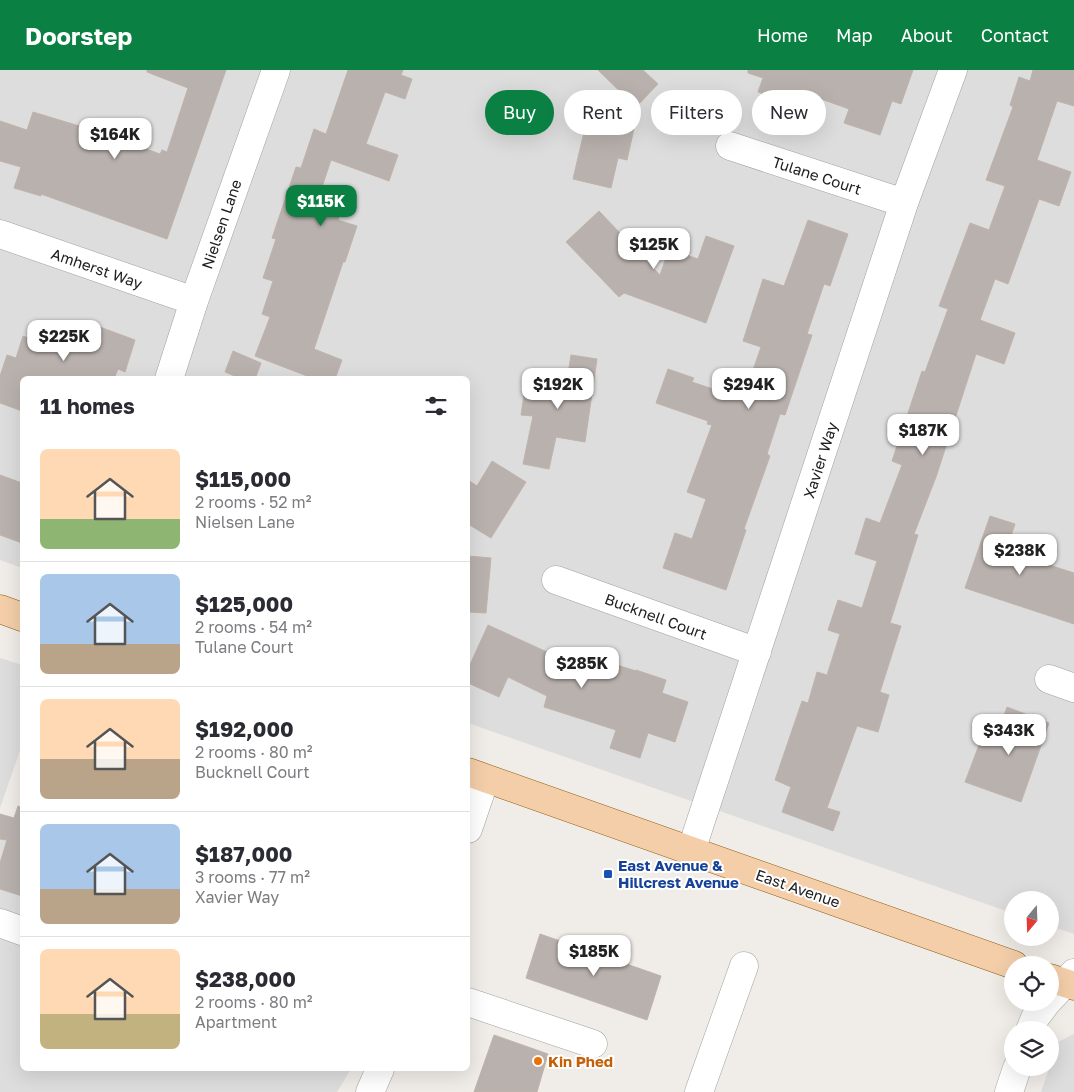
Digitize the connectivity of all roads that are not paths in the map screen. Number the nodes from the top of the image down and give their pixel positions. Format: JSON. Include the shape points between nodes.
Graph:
{"nodes":[{"id":1,"x":276,"y":70,"type":"edge"},
{"id":2,"x":953,"y":70,"type":"edge"},
{"id":3,"x":730,"y":146,"type":"dead end"},
{"id":4,"x":904,"y":203,"type":"junction"},
{"id":5,"x":0,"y":234,"type":"edge"},
{"id":6,"x":194,"y":301,"type":"junction"},
{"id":7,"x":170,"y":376,"type":"edge"},
{"id":8,"x":556,"y":580,"type":"dead end"},
{"id":9,"x":0,"y":609,"type":"edge"},
{"id":10,"x":20,"y":616,"type":"edge"},
{"id":11,"x":757,"y":652,"type":"junction"},
{"id":12,"x":1048,"y":679,"type":"dead end"},
{"id":13,"x":1074,"y":688,"type":"edge"},
{"id":14,"x":476,"y":776,"type":"edge"},
{"id":15,"x":470,"y":816,"type":"edge"},
{"id":16,"x":691,"y":851,"type":"junction"},
{"id":17,"x":0,"y":923,"type":"edge"},
{"id":18,"x":20,"y":930,"type":"edge"},
{"id":19,"x":1004,"y":961,"type":"edge"},
{"id":20,"x":744,"y":966,"type":"dead end"},
{"id":21,"x":1060,"y":987,"type":"edge"},
{"id":22,"x":470,"y":1003,"type":"edge"},
{"id":23,"x":1034,"y":1021,"type":"edge"},
{"id":24,"x":593,"y":1044,"type":"dead end"},
{"id":25,"x":379,"y":1071,"type":"edge"},
{"id":26,"x":1014,"y":1076,"type":"edge"},
{"id":27,"x":370,"y":1092,"type":"edge"},
{"id":28,"x":698,"y":1092,"type":"edge"},
{"id":29,"x":1009,"y":1092,"type":"edge"}],
"edges":[{"from":1,"to":6,"type":"street","name":"Nielsen Lane"},
{"from":2,"to":4,"type":"street","name":"Xavier Way"},
{"from":3,"to":4,"type":"street","name":"Tulane Court"},
{"from":4,"to":11,"type":"street","name":"Xavier Way"},
{"from":5,"to":6,"type":"street","name":"Amherst Way"},
{"from":6,"to":7,"type":"street","name":"Nielsen Lane"},
{"from":8,"to":11,"type":"street","name":"Bucknell Court"},
{"from":9,"to":10,"type":"main road"},
{"from":11,"to":16,"type":"street","name":"Xavier Way"},
{"from":12,"to":13,"type":"street"},
{"from":14,"to":15,"type":"street"},
{"from":14,"to":16,"type":"main road","name":"East Avenue"},
{"from":16,"to":19,"type":"main road","name":"East Avenue"},
{"from":17,"to":18,"type":"street"},
{"from":20,"to":28,"type":"street"},
{"from":21,"to":23,"type":"street"},
{"from":22,"to":24,"type":"street"},
{"from":25,"to":27,"type":"street"},
{"from":26,"to":29,"type":"street"}]}
